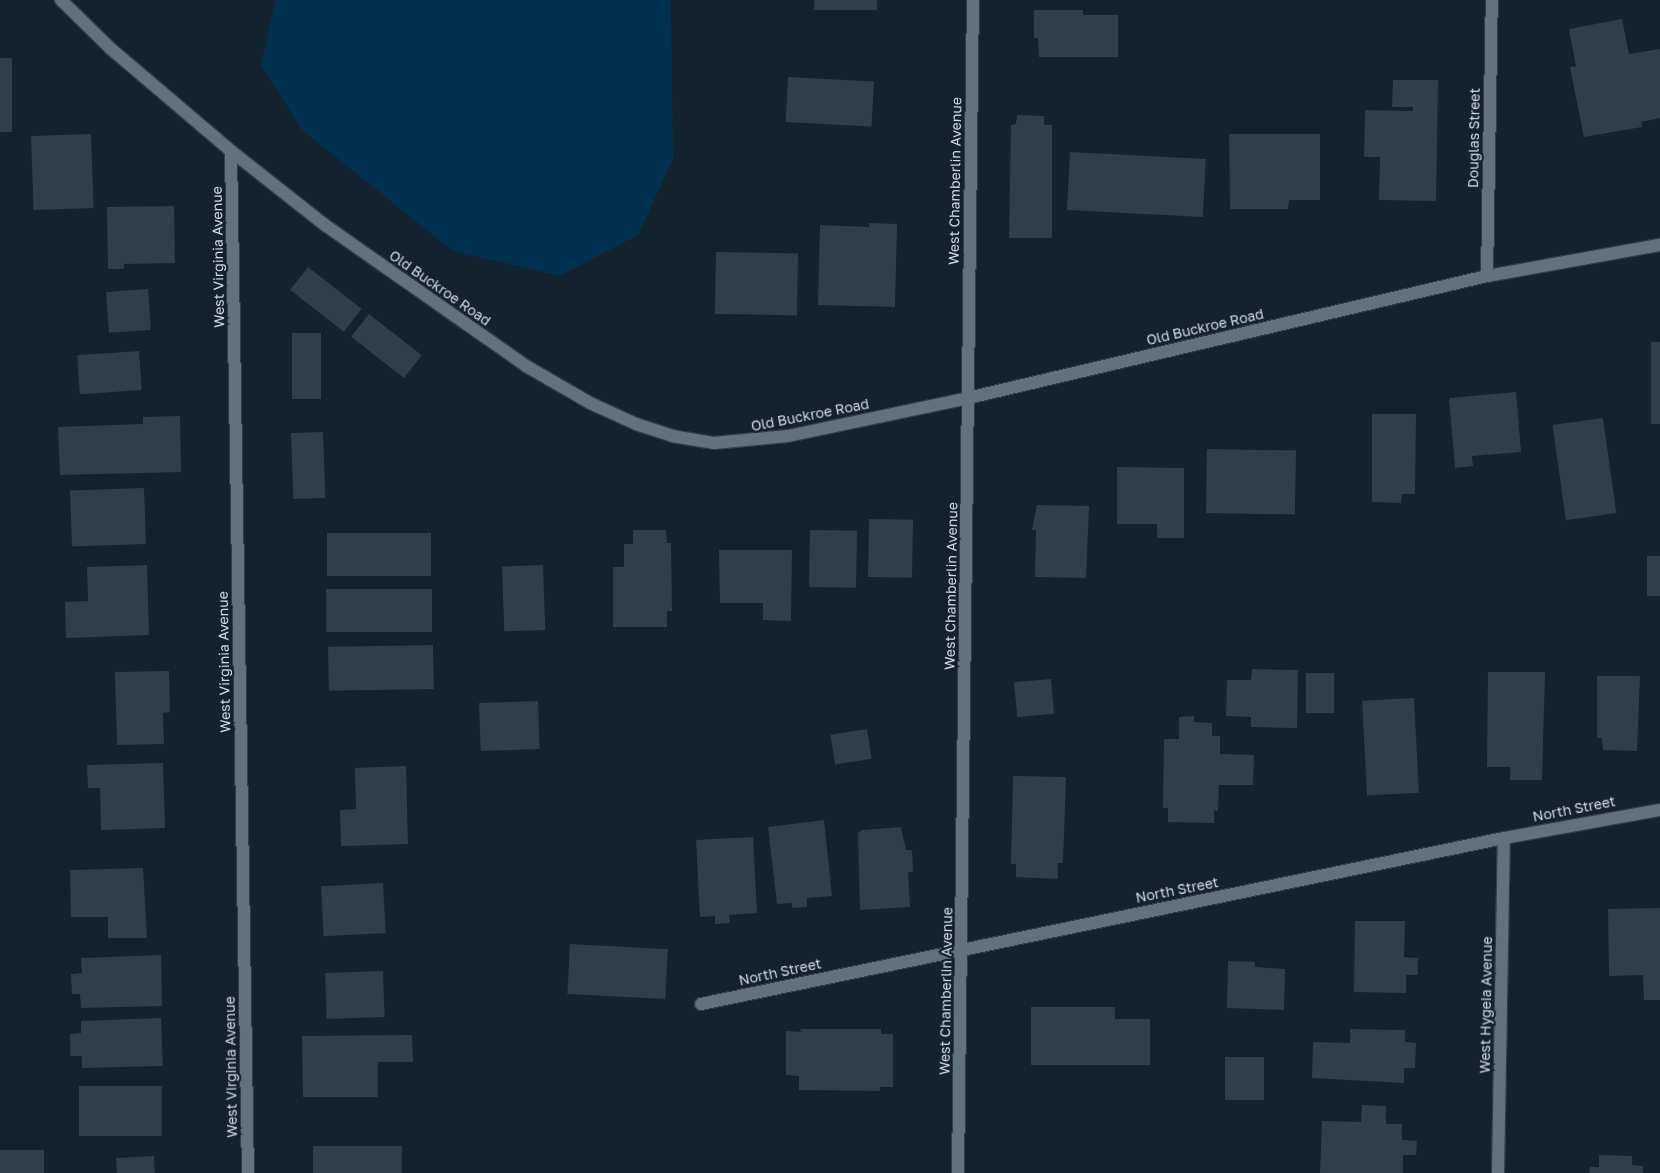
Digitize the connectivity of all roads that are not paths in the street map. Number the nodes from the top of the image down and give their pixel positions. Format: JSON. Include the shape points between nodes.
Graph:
{"nodes":[{"id":1,"x":61,"y":0,"type":"edge"},
{"id":2,"x":973,"y":0,"type":"edge"},
{"id":3,"x":1492,"y":0,"type":"edge"},
{"id":4,"x":231,"y":151,"type":"junction"},
{"id":5,"x":1660,"y":245,"type":"edge"},
{"id":6,"x":1487,"y":276,"type":"junction"},
{"id":7,"x":968,"y":398,"type":"junction"},
{"id":8,"x":1660,"y":810,"type":"edge"},
{"id":9,"x":1504,"y":838,"type":"junction"},
{"id":10,"x":962,"y":948,"type":"junction"},
{"id":11,"x":701,"y":1004,"type":"dead end"},
{"id":12,"x":248,"y":1173,"type":"edge"},
{"id":13,"x":958,"y":1173,"type":"edge"},
{"id":14,"x":1498,"y":1173,"type":"edge"}],
"edges":[{"from":1,"to":4,"type":"street","name":"Old Buckroe Road","via":[[110,48]]},
{"from":2,"to":7,"type":"street","name":"West Chamberlin Avenue"},
{"from":3,"to":6,"type":"street","name":"Douglas Street"},
{"from":4,"to":7,"type":"street","name":"Old Buckroe Road","via":[[325,225],[526,366],[590,403],[636,424],[672,436],[714,443],[750,442]]},
{"from":4,"to":12,"type":"street","name":"West Virginia Avenue"},
{"from":5,"to":6,"type":"street","name":"Old Buckroe Road"},
{"from":6,"to":7,"type":"street","name":"Old Buckroe Road"},
{"from":7,"to":10,"type":"street","name":"West Chamberlin Avenue"},
{"from":8,"to":9,"type":"street","name":"North Street"},
{"from":9,"to":10,"type":"street","name":"North Street"},
{"from":9,"to":14,"type":"street","name":"West Hygeia Avenue"},
{"from":10,"to":11,"type":"street","name":"North Street"},
{"from":10,"to":13,"type":"street","name":"West Chamberlin Avenue"}]}
